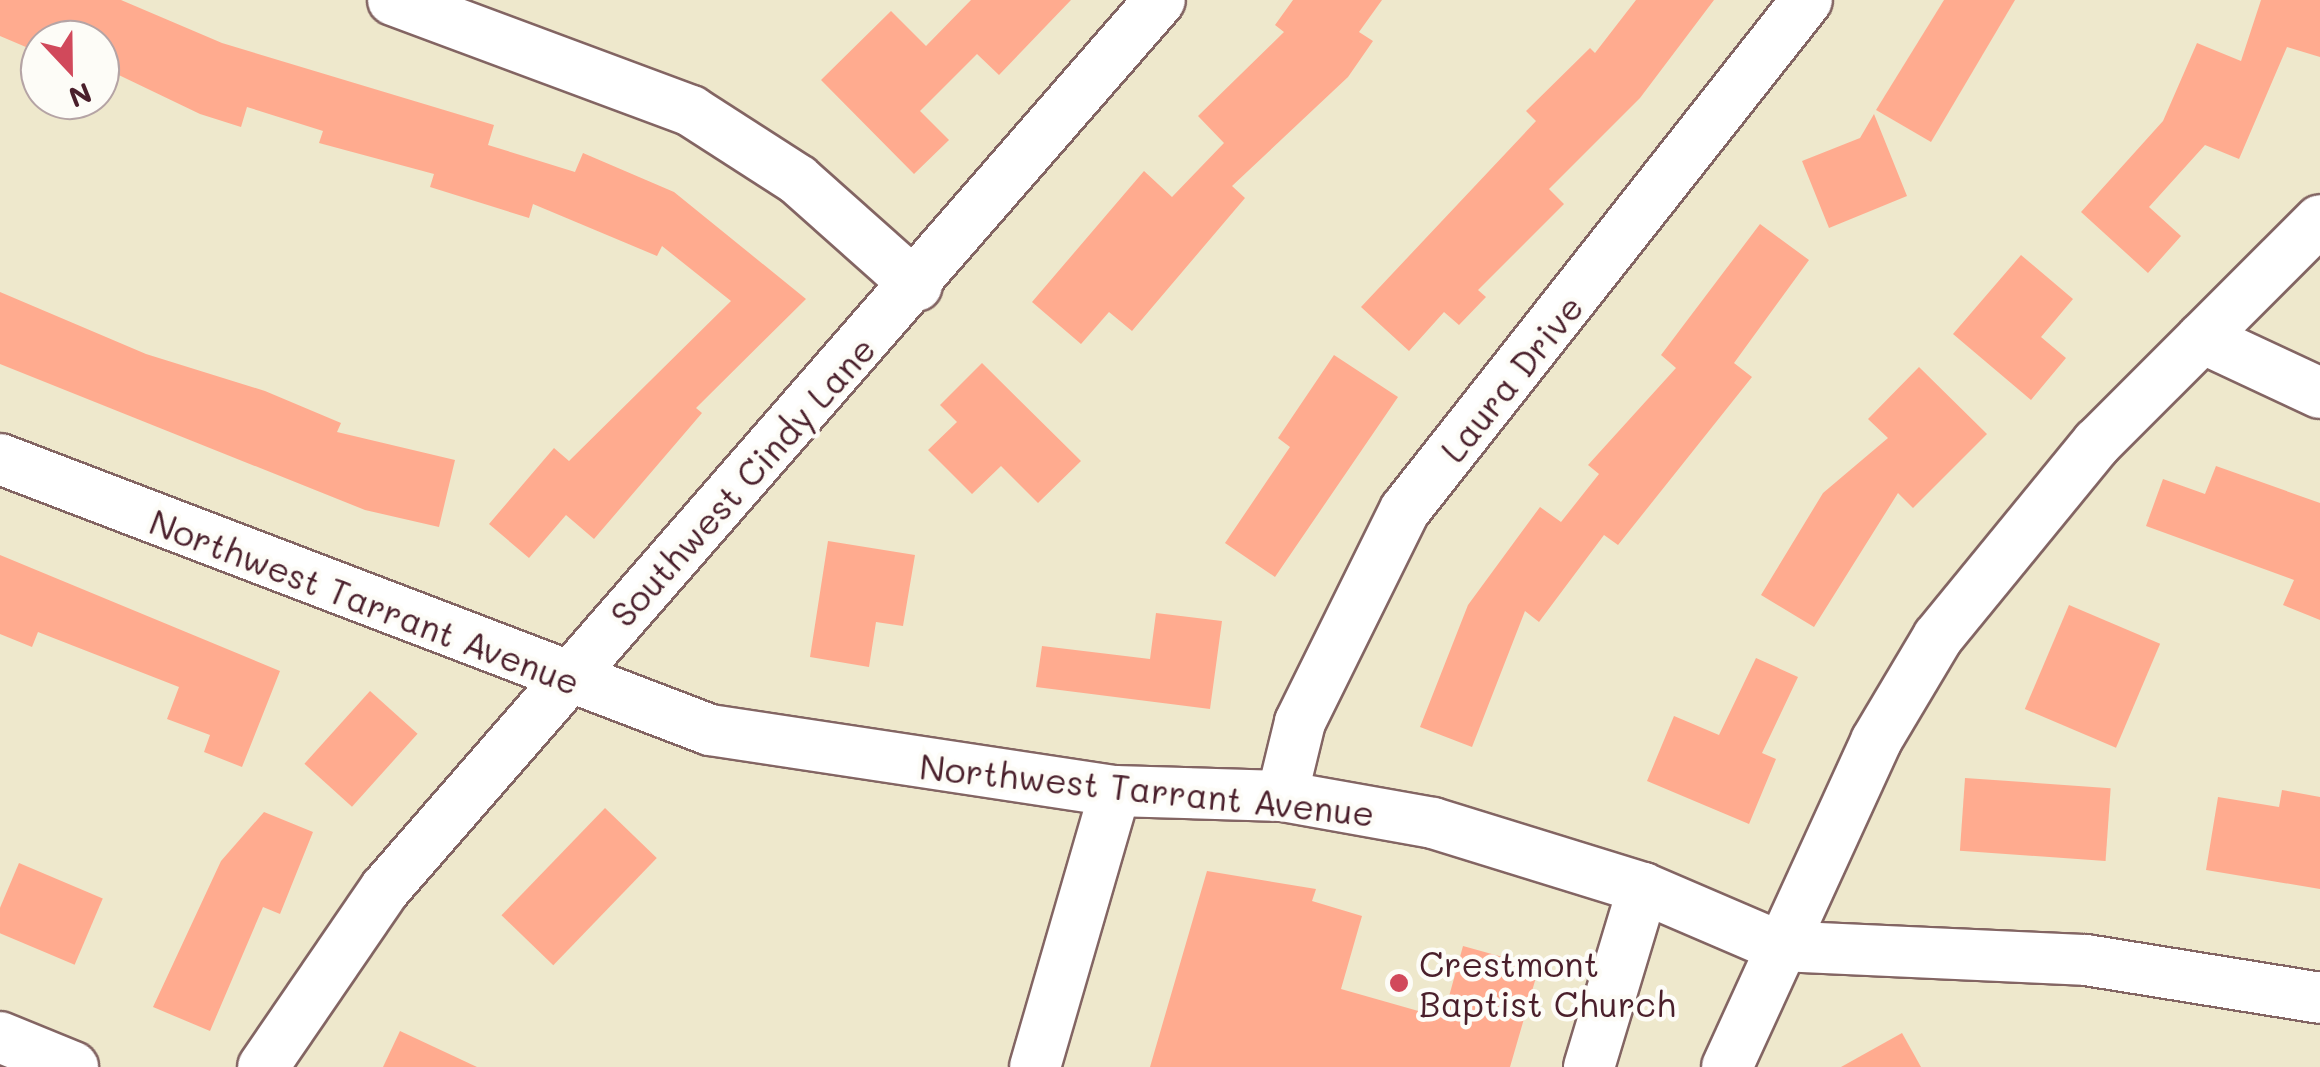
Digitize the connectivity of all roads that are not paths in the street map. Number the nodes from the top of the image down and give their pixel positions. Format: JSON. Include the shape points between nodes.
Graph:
{"nodes":[{"id":1,"x":393,"y":0,"type":"edge"},
{"id":2,"x":1160,"y":0,"type":"edge"},
{"id":3,"x":1807,"y":0,"type":"edge"},
{"id":4,"x":2320,"y":220,"type":"edge"},
{"id":5,"x":917,"y":286,"type":"junction"},
{"id":6,"x":2202,"y":338,"type":"junction"},
{"id":7,"x":2320,"y":393,"type":"edge"},
{"id":8,"x":0,"y":460,"type":"edge"},
{"id":9,"x":566,"y":677,"type":"junction"},
{"id":10,"x":1115,"y":791,"type":"junction"},
{"id":11,"x":1282,"y":796,"type":"junction"},
{"id":12,"x":1643,"y":888,"type":"junction"},
{"id":13,"x":1778,"y":946,"type":"junction"},
{"id":14,"x":2320,"y":998,"type":"edge"},
{"id":15,"x":0,"y":1037,"type":"edge"},
{"id":16,"x":72,"y":1067,"type":"edge"},
{"id":17,"x":263,"y":1067,"type":"edge"},
{"id":18,"x":1034,"y":1067,"type":"edge"},
{"id":19,"x":1589,"y":1067,"type":"edge"},
{"id":20,"x":1728,"y":1067,"type":"edge"}],
"edges":[{"from":1,"to":5,"type":"street","via":[[690,111],[798,180]]},
{"from":2,"to":5,"type":"street","name":"Southwest Cindy Lane"},
{"from":3,"to":11,"type":"street","name":"Laura Drive","via":[[1405,510],[1300,722]]},
{"from":4,"to":6,"type":"street"},
{"from":5,"to":9,"type":"street","name":"Southwest Cindy Lane"},
{"from":6,"to":7,"type":"street"},
{"from":6,"to":13,"type":"street","via":[[2097,442],[1938,637],[1876,741]]},
{"from":8,"to":9,"type":"street","name":"Northwest Tarrant Avenue"},
{"from":9,"to":10,"type":"street","name":"Northwest Tarrant Avenue","via":[[710,730]]},
{"from":9,"to":17,"type":"street","name":"Southwest Cindy Lane","via":[[385,889]]},
{"from":10,"to":11,"type":"street","name":"Northwest Tarrant Avenue"},
{"from":10,"to":18,"type":"street"},
{"from":11,"to":12,"type":"street","name":"Northwest Tarrant Avenue","via":[[1434,822]]},
{"from":12,"to":13,"type":"street","name":"Northwest Tarrant Avenue"},
{"from":12,"to":19,"type":"street"},
{"from":13,"to":14,"type":"street","name":"Northwest Tarrant Avenue","via":[[2086,960]]},
{"from":13,"to":20,"type":"street"},
{"from":15,"to":16,"type":"street"}]}
